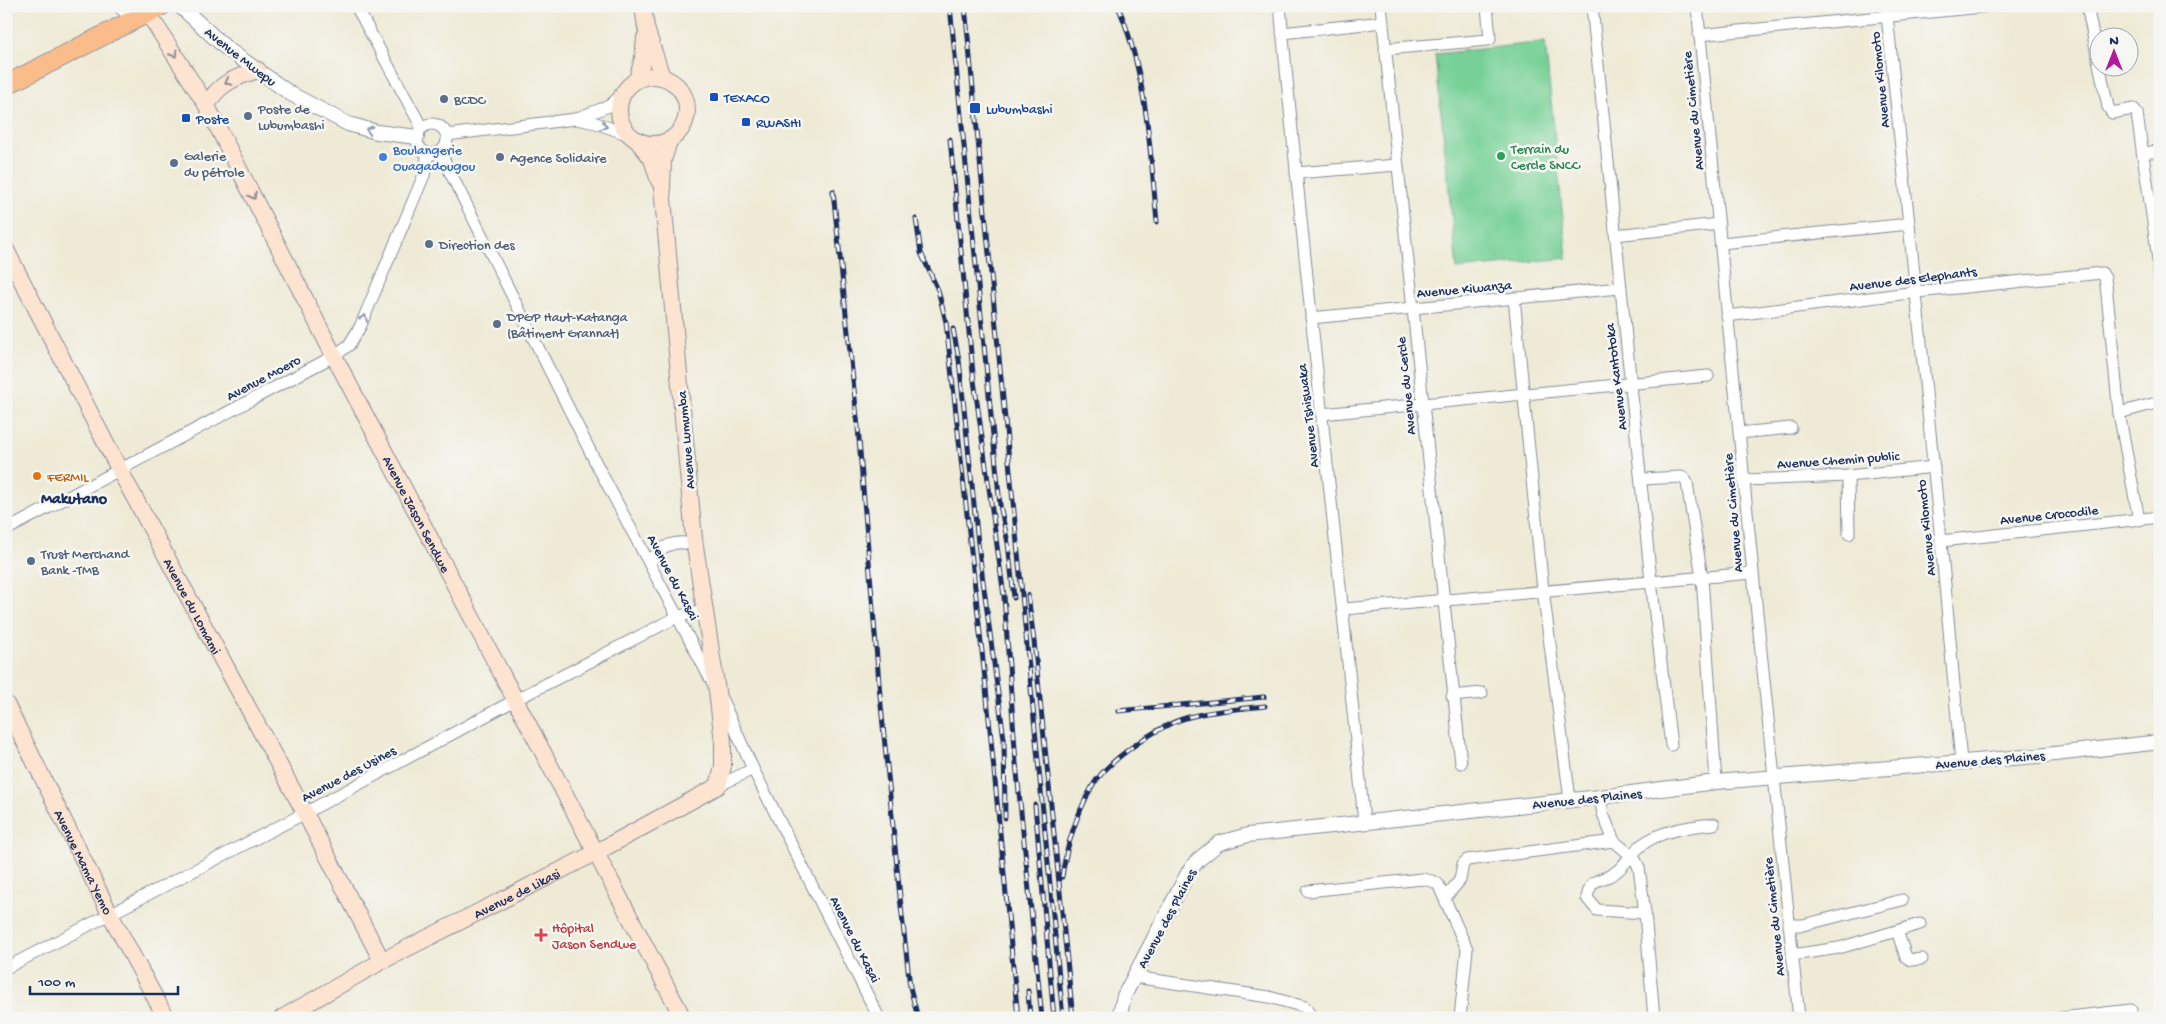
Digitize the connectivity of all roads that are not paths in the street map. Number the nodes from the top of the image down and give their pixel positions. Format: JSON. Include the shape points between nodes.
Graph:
{"nodes":[{"id":1,"x":120,"y":6,"type":"edge"},
{"id":2,"x":180,"y":6,"type":"edge"},
{"id":3,"x":356,"y":6,"type":"edge"},
{"id":4,"x":643,"y":6,"type":"edge"},
{"id":5,"x":1280,"y":6,"type":"edge"},
{"id":6,"x":1381,"y":6,"type":"edge"},
{"id":7,"x":1487,"y":6,"type":"edge"},
{"id":8,"x":1592,"y":6,"type":"edge"},
{"id":9,"x":1696,"y":6,"type":"edge"},
{"id":10,"x":1992,"y":6,"type":"edge"},
{"id":11,"x":2087,"y":6,"type":"edge"},
{"id":12,"x":1886,"y":12,"type":"edge"},
{"id":13,"x":148,"y":13,"type":"edge"},
{"id":14,"x":1383,"y":22,"type":"junction"},
{"id":15,"x":646,"y":28,"type":"junction"},
{"id":16,"x":2091,"y":28,"type":"edge"},
{"id":17,"x":1282,"y":32,"type":"junction"},
{"id":18,"x":1700,"y":36,"type":"junction"},
{"id":19,"x":1385,"y":49,"type":"junction"},
{"id":20,"x":258,"y":70,"type":"junction"},
{"id":21,"x":662,"y":77,"type":"junction"},
{"id":22,"x":2101,"y":78,"type":"edge"},
{"id":23,"x":636,"y":80,"type":"junction"},
{"id":24,"x":6,"y":85,"type":"edge"},
{"id":25,"x":623,"y":94,"type":"junction"},
{"id":26,"x":207,"y":106,"type":"junction"},
{"id":27,"x":575,"y":119,"type":"junction"},
{"id":28,"x":420,"y":132,"type":"junction"},
{"id":29,"x":447,"y":135,"type":"junction"},
{"id":30,"x":635,"y":138,"type":"junction"},
{"id":31,"x":669,"y":141,"type":"junction"},
{"id":32,"x":2160,"y":151,"type":"edge"},
{"id":33,"x":434,"y":153,"type":"junction"},
{"id":34,"x":2142,"y":153,"type":"junction"},
{"id":35,"x":1397,"y":166,"type":"junction"},
{"id":36,"x":1296,"y":173,"type":"junction"},
{"id":37,"x":662,"y":188,"type":"junction"},
{"id":38,"x":1719,"y":224,"type":"junction"},
{"id":39,"x":1908,"y":224,"type":"junction"},
{"id":40,"x":2158,"y":230,"type":"edge"},
{"id":41,"x":1615,"y":235,"type":"junction"},
{"id":42,"x":1721,"y":244,"type":"junction"},
{"id":43,"x":6,"y":250,"type":"edge"},
{"id":44,"x":2160,"y":280,"type":"edge"},
{"id":45,"x":1620,"y":288,"type":"junction"},
{"id":46,"x":1916,"y":292,"type":"junction"},
{"id":47,"x":1514,"y":298,"type":"junction"},
{"id":48,"x":1412,"y":308,"type":"junction"},
{"id":49,"x":1727,"y":316,"type":"junction"},
{"id":50,"x":1310,"y":318,"type":"junction"},
{"id":51,"x":334,"y":356,"type":"junction"},
{"id":52,"x":1708,"y":376,"type":"dead end"},
{"id":53,"x":1631,"y":384,"type":"junction"},
{"id":54,"x":1525,"y":393,"type":"junction"},
{"id":55,"x":2160,"y":402,"type":"edge"},
{"id":56,"x":1422,"y":403,"type":"junction"},
{"id":57,"x":2119,"y":413,"type":"junction"},
{"id":58,"x":1322,"y":414,"type":"junction"},
{"id":59,"x":1791,"y":428,"type":"dead end"},
{"id":60,"x":1739,"y":434,"type":"junction"},
{"id":61,"x":1934,"y":467,"type":"junction"},
{"id":62,"x":119,"y":469,"type":"junction"},
{"id":63,"x":1848,"y":476,"type":"junction"},
{"id":64,"x":1642,"y":478,"type":"junction"},
{"id":65,"x":1744,"y":480,"type":"junction"},
{"id":66,"x":2160,"y":517,"type":"edge"},
{"id":67,"x":2139,"y":520,"type":"junction"},
{"id":68,"x":6,"y":530,"type":"edge"},
{"id":69,"x":1849,"y":534,"type":"dead end"},
{"id":70,"x":1941,"y":541,"type":"junction"},
{"id":71,"x":695,"y":547,"type":"junction"},
{"id":72,"x":650,"y":564,"type":"junction"},
{"id":73,"x":1752,"y":573,"type":"junction"},
{"id":74,"x":1702,"y":576,"type":"junction"},
{"id":75,"x":1651,"y":581,"type":"junction"},
{"id":76,"x":1543,"y":590,"type":"junction"},
{"id":77,"x":1442,"y":599,"type":"junction"},
{"id":78,"x":704,"y":608,"type":"junction"},
{"id":79,"x":1344,"y":609,"type":"junction"},
{"id":80,"x":678,"y":616,"type":"junction"},
{"id":81,"x":717,"y":691,"type":"junction"},
{"id":82,"x":1482,"y":693,"type":"dead end"},
{"id":83,"x":1452,"y":696,"type":"junction"},
{"id":84,"x":516,"y":699,"type":"junction"},
{"id":85,"x":6,"y":704,"type":"edge"},
{"id":86,"x":2160,"y":742,"type":"edge"},
{"id":87,"x":1671,"y":745,"type":"dead end"},
{"id":88,"x":1961,"y":762,"type":"junction"},
{"id":89,"x":1461,"y":763,"type":"dead end"},
{"id":90,"x":752,"y":769,"type":"junction"},
{"id":91,"x":1773,"y":777,"type":"junction"},
{"id":92,"x":1716,"y":782,"type":"junction"},
{"id":93,"x":718,"y":786,"type":"junction"},
{"id":94,"x":1600,"y":797,"type":"junction"},
{"id":95,"x":1570,"y":800,"type":"junction"},
{"id":96,"x":305,"y":813,"type":"junction"},
{"id":97,"x":1364,"y":822,"type":"junction"},
{"id":98,"x":1714,"y":824,"type":"dead end"},
{"id":99,"x":1614,"y":841,"type":"junction"},
{"id":100,"x":595,"y":853,"type":"junction"},
{"id":101,"x":1630,"y":855,"type":"junction"},
{"id":102,"x":1308,"y":891,"type":"dead end"},
{"id":103,"x":1445,"y":898,"type":"junction"},
{"id":104,"x":1902,"y":900,"type":"dead end"},
{"id":105,"x":1645,"y":913,"type":"junction"},
{"id":106,"x":110,"y":914,"type":"junction"},
{"id":107,"x":1920,"y":924,"type":"dead end"},
{"id":108,"x":1789,"y":925,"type":"junction"},
{"id":109,"x":1897,"y":931,"type":"junction"},
{"id":110,"x":1792,"y":955,"type":"junction"},
{"id":111,"x":1922,"y":959,"type":"dead end"},
{"id":112,"x":382,"y":961,"type":"junction"},
{"id":113,"x":6,"y":968,"type":"edge"},
{"id":114,"x":1134,"y":978,"type":"junction"},
{"id":115,"x":2131,"y":1010,"type":"dead end"},
{"id":116,"x":166,"y":1018,"type":"edge"},
{"id":117,"x":282,"y":1018,"type":"edge"},
{"id":118,"x":683,"y":1018,"type":"edge"},
{"id":119,"x":879,"y":1018,"type":"edge"},
{"id":120,"x":1119,"y":1018,"type":"edge"},
{"id":121,"x":1312,"y":1018,"type":"edge"},
{"id":122,"x":1460,"y":1018,"type":"edge"},
{"id":123,"x":1654,"y":1018,"type":"edge"},
{"id":124,"x":1799,"y":1018,"type":"edge"},
{"id":125,"x":2061,"y":1018,"type":"edge"}],
"edges":[{"from":1,"to":13,"type":"street"},
{"from":2,"to":20,"type":"street","name":"Avenue Mwepu","via":[[226,48]]},
{"from":3,"to":28,"type":"street","name":"Avenue du Kasai"},
{"from":4,"to":15,"type":"main road"},
{"from":5,"to":17,"type":"street","name":"Avenue Tshiswaka"},
{"from":6,"to":14,"type":"street","name":"Avenue du Cercle"},
{"from":7,"to":19,"type":"street","via":[[1490,39]]},
{"from":8,"to":41,"type":"street","name":"Avenue Kantotoka"},
{"from":9,"to":18,"type":"street","name":"Avenue du Cimetière"},
{"from":10,"to":12,"type":"street"},
{"from":11,"to":16,"type":"street"},
{"from":12,"to":18,"type":"street"},
{"from":12,"to":39,"type":"street","name":"Avenue Kilomoto"},
{"from":13,"to":24,"type":"highway"},
{"from":13,"to":26,"type":"main road","name":"Avenue Jason Sendwe","one_way":true},
{"from":14,"to":17,"type":"street"},
{"from":14,"to":19,"type":"street","name":"Avenue du Cercle"},
{"from":15,"to":21,"type":"main road"},
{"from":15,"to":23,"type":"main road","via":[[643,58]]},
{"from":17,"to":36,"type":"street","name":"Avenue Tshiswaka"},
{"from":18,"to":38,"type":"street","name":"Avenue du Cimetière"},
{"from":19,"to":35,"type":"street","name":"Avenue du Cercle"},
{"from":20,"to":26,"type":"main road","one_way":true,"via":[[223,84]]},
{"from":28,"to":20,"type":"street","name":"Avenue Mwepu","one_way":true,"via":[[377,132],[348,124],[291,94]]},
{"from":21,"to":23,"type":"main road"},
{"from":21,"to":31,"type":"main road","via":[[681,90],[688,109],[682,128]]},
{"from":22,"to":34,"type":"street","via":[[2110,112],[2136,110]]},
{"from":23,"to":25,"type":"main road"},
{"from":25,"to":27,"type":"street","via":[[608,106]]},
{"from":25,"to":30,"type":"main road","via":[[620,120]]},
{"from":26,"to":51,"type":"main road","name":"Avenue Jason Sendwe","one_way":true},
{"from":27,"to":29,"type":"street"},
{"from":27,"to":30,"type":"street","one_way":true,"via":[[596,123]]},
{"from":28,"to":29,"type":"street","via":[[428,125],[440,126]]},
{"from":28,"to":33,"type":"street","name":"Avenue du Kasai","via":[[420,147]]},
{"from":29,"to":33,"type":"street","via":[[446,145]]},
{"from":30,"to":31,"type":"main road","via":[[650,144]]},
{"from":30,"to":37,"type":"main road","via":[[652,160]]},
{"from":31,"to":37,"type":"main road","via":[[663,160]]},
{"from":32,"to":34,"type":"street"},
{"from":51,"to":33,"type":"street","name":"Avenue Moero","one_way":true,"via":[[349,345],[360,326]]},
{"from":33,"to":72,"type":"street","name":"Avenue du Kasai"},
{"from":34,"to":40,"type":"street"},
{"from":35,"to":36,"type":"street"},
{"from":35,"to":48,"type":"street","name":"Avenue du Cercle"},
{"from":36,"to":50,"type":"street","name":"Avenue Tshiswaka"},
{"from":37,"to":71,"type":"main road","name":"Avenue Lumumba"},
{"from":38,"to":41,"type":"street"},
{"from":38,"to":42,"type":"street","name":"Avenue du Cimetière"},
{"from":39,"to":42,"type":"street"},
{"from":39,"to":46,"type":"street","name":"Avenue Kilomoto"},
{"from":40,"to":44,"type":"street"},
{"from":41,"to":45,"type":"street","name":"Avenue Kantotoka"},
{"from":42,"to":49,"type":"street","name":"Avenue du Cimetière"},
{"from":43,"to":62,"type":"main road","name":"Avenue du Lomami"},
{"from":45,"to":47,"type":"street","name":"Avenue Kiwanza"},
{"from":45,"to":53,"type":"street","name":"Avenue Kantotoka"},
{"from":46,"to":49,"type":"street","name":"Avenue des Elephants"},
{"from":46,"to":57,"type":"street","name":"Avenue des Elephants","via":[[2102,273]]},
{"from":46,"to":61,"type":"street","name":"Avenue Kilomoto"},
{"from":47,"to":48,"type":"street","name":"Avenue Kiwanza"},
{"from":47,"to":54,"type":"street"},
{"from":48,"to":50,"type":"street","name":"Avenue Kiwanza"},
{"from":48,"to":56,"type":"street","name":"Avenue du Cercle"},
{"from":49,"to":60,"type":"street","name":"Avenue du Cimetière"},
{"from":50,"to":58,"type":"street","name":"Avenue Tshiswaka"},
{"from":51,"to":62,"type":"street","name":"Avenue Moero"},
{"from":51,"to":84,"type":"main road","name":"Avenue Jason Sendwe"},
{"from":52,"to":53,"type":"street"},
{"from":53,"to":54,"type":"street"},
{"from":53,"to":64,"type":"street","name":"Avenue Kantotoka"},
{"from":54,"to":56,"type":"street"},
{"from":54,"to":76,"type":"street"},
{"from":55,"to":57,"type":"street"},
{"from":56,"to":58,"type":"street"},
{"from":56,"to":77,"type":"street","name":"Avenue du Cercle"},
{"from":57,"to":67,"type":"street"},
{"from":58,"to":79,"type":"street","name":"Avenue Tshiswaka"},
{"from":59,"to":60,"type":"street"},
{"from":60,"to":65,"type":"street","name":"Avenue du Cimetière"},
{"from":61,"to":63,"type":"street","name":"Avenue Chemin public"},
{"from":61,"to":70,"type":"street","name":"Avenue Kilomoto"},
{"from":62,"to":68,"type":"street","name":"Avenue Moero"},
{"from":62,"to":96,"type":"main road","name":"Avenue du Lomami"},
{"from":63,"to":65,"type":"street","name":"Avenue Chemin public"},
{"from":63,"to":69,"type":"street"},
{"from":64,"to":74,"type":"street","via":[[1681,477],[1686,480]]},
{"from":64,"to":75,"type":"street","name":"Avenue Kantotoka"},
{"from":65,"to":73,"type":"street","name":"Avenue du Cimetière"},
{"from":66,"to":67,"type":"street","name":"Avenue Crocodile"},
{"from":67,"to":70,"type":"street","name":"Avenue Crocodile"},
{"from":70,"to":88,"type":"street","name":"Avenue Kilomoto"},
{"from":71,"to":72,"type":"street","via":[[688,543],[673,544],[657,552]]},
{"from":71,"to":78,"type":"main road","name":"Avenue Lumumba"},
{"from":72,"to":80,"type":"street","name":"Avenue du Kasai"},
{"from":73,"to":74,"type":"street"},
{"from":73,"to":91,"type":"street","name":"Avenue du Cimetière"},
{"from":74,"to":75,"type":"street"},
{"from":74,"to":92,"type":"street"},
{"from":75,"to":76,"type":"street"},
{"from":75,"to":87,"type":"street","name":"Avenue Kantotoka"},
{"from":76,"to":77,"type":"street"},
{"from":76,"to":95,"type":"street"},
{"from":77,"to":79,"type":"street"},
{"from":77,"to":83,"type":"street","name":"Avenue du Cercle"},
{"from":78,"to":80,"type":"street","name":"Avenue des Usines"},
{"from":78,"to":81,"type":"main road","name":"Avenue Lumumba"},
{"from":79,"to":97,"type":"street","name":"Avenue Tshiswaka"},
{"from":80,"to":81,"type":"street","name":"Avenue du Kasai"},
{"from":80,"to":84,"type":"street","name":"Avenue des Usines"},
{"from":81,"to":90,"type":"street","name":"Avenue du Kasai"},
{"from":81,"to":93,"type":"main road","name":"Avenue Lumumba","via":[[723,749]]},
{"from":82,"to":83,"type":"street"},
{"from":83,"to":89,"type":"street","name":"Avenue du Cercle"},
{"from":84,"to":96,"type":"street","name":"Avenue des Usines"},
{"from":84,"to":100,"type":"main road","name":"Avenue Jason Sendwe"},
{"from":85,"to":106,"type":"main road","name":"Avenue Mama Yemo"},
{"from":86,"to":88,"type":"street","name":"Avenue des Plaines"},
{"from":88,"to":91,"type":"street","name":"Avenue des Plaines"},
{"from":90,"to":93,"type":"street","name":"Avenue de Likasi"},
{"from":90,"to":119,"type":"street","name":"Avenue du Kasai"},
{"from":91,"to":92,"type":"street","name":"Avenue des Plaines"},
{"from":91,"to":108,"type":"street","name":"Avenue du Cimetière"},
{"from":92,"to":94,"type":"street","name":"Avenue des Plaines"},
{"from":93,"to":100,"type":"main road","name":"Avenue de Likasi"},
{"from":94,"to":95,"type":"street","name":"Avenue des Plaines"},
{"from":94,"to":99,"type":"street","via":[[1602,814]]},
{"from":95,"to":97,"type":"street","name":"Avenue des Plaines"},
{"from":96,"to":106,"type":"street","name":"Avenue des Usines"},
{"from":96,"to":112,"type":"main road","name":"Avenue du Lomami"},
{"from":97,"to":114,"type":"street","name":"Avenue des Plaines","via":[[1248,835],[1219,843],[1210,849],[1188,873]]},
{"from":98,"to":101,"type":"street","via":[[1656,837]]},
{"from":99,"to":101,"type":"street"},
{"from":99,"to":103,"type":"street","via":[[1467,860],[1460,880]]},
{"from":100,"to":112,"type":"main road","name":"Avenue de Likasi"},
{"from":100,"to":118,"type":"main road","name":"Avenue Jason Sendwe"},
{"from":101,"to":105,"type":"street","via":[[1639,868]]},
{"from":101,"to":105,"type":"street","via":[[1615,873],[1596,880],[1586,898],[1597,910]]},
{"from":102,"to":103,"type":"street","via":[[1427,880],[1438,884]]},
{"from":103,"to":122,"type":"street","via":[[1468,949]]},
{"from":104,"to":108,"type":"street","via":[[1803,925]]},
{"from":105,"to":123,"type":"street"},
{"from":106,"to":113,"type":"street","name":"Avenue des Usines"},
{"from":106,"to":116,"type":"main road","name":"Avenue Mama Yemo"},
{"from":107,"to":109,"type":"street"},
{"from":108,"to":110,"type":"street","name":"Avenue du Cimetière"},
{"from":109,"to":110,"type":"street","via":[[1838,948]]},
{"from":109,"to":111,"type":"street","via":[[1906,957]]},
{"from":110,"to":124,"type":"street","name":"Avenue du Cimetière"},
{"from":112,"to":117,"type":"main road","name":"Avenue de Likasi"},
{"from":114,"to":120,"type":"street","name":"Avenue des Plaines","via":[[1124,996]]},
{"from":114,"to":121,"type":"street","via":[[1269,997],[1305,1006]]},
{"from":115,"to":125,"type":"street"}]}
